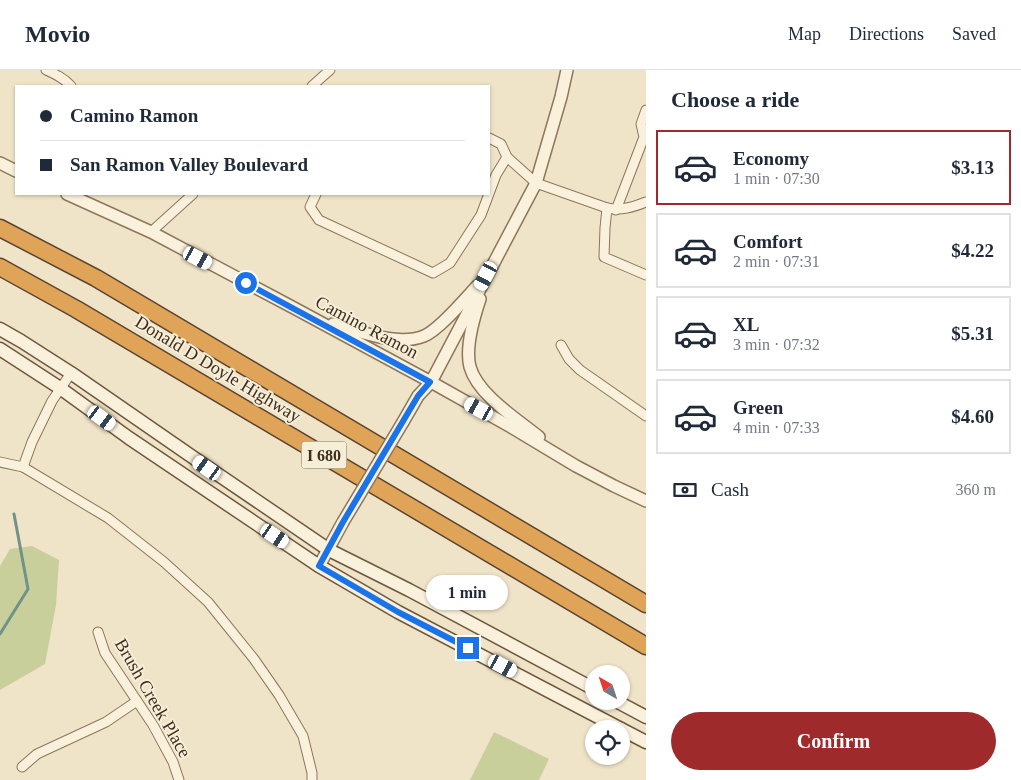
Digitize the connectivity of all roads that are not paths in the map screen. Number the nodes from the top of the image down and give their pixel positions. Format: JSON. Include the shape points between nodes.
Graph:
{"nodes":[{"id":1,"x":46,"y":70,"type":"edge"},
{"id":2,"x":330,"y":70,"type":"edge"},
{"id":3,"x":567,"y":70,"type":"edge"},
{"id":4,"x":70,"y":85,"type":"edge"},
{"id":5,"x":313,"y":85,"type":"edge"},
{"id":6,"x":646,"y":110,"type":"edge"},
{"id":7,"x":490,"y":138,"type":"edge"},
{"id":8,"x":507,"y":157,"type":"junction"},
{"id":9,"x":0,"y":163,"type":"edge"},
{"id":10,"x":15,"y":170,"type":"edge"},
{"id":11,"x":536,"y":183,"type":"junction"},
{"id":12,"x":490,"y":192,"type":"edge"},
{"id":13,"x":69,"y":195,"type":"edge"},
{"id":14,"x":192,"y":195,"type":"edge"},
{"id":15,"x":316,"y":195,"type":"edge"},
{"id":16,"x":489,"y":195,"type":"edge"},
{"id":17,"x":646,"y":202,"type":"edge"},
{"id":18,"x":612,"y":209,"type":"junction"},
{"id":19,"x":0,"y":228,"type":"edge"},
{"id":20,"x":151,"y":232,"type":"junction"},
{"id":21,"x":0,"y":267,"type":"edge"},
{"id":22,"x":646,"y":274,"type":"edge"},
{"id":23,"x":486,"y":276,"type":"junction"},
{"id":24,"x":315,"y":319,"type":"junction"},
{"id":25,"x":0,"y":329,"type":"edge"},
{"id":26,"x":561,"y":345,"type":"dead end"},
{"id":27,"x":0,"y":349,"type":"edge"},
{"id":28,"x":71,"y":373,"type":"junction"},
{"id":29,"x":430,"y":382,"type":"junction"},
{"id":30,"x":60,"y":388,"type":"junction"},
{"id":31,"x":646,"y":416,"type":"edge"},
{"id":32,"x":0,"y":462,"type":"edge"},
{"id":33,"x":23,"y":466,"type":"junction"},
{"id":34,"x":576,"y":466,"type":"junction"},
{"id":35,"x":646,"y":501,"type":"edge"},
{"id":36,"x":329,"y":550,"type":"junction"},
{"id":37,"x":319,"y":566,"type":"junction"},
{"id":38,"x":646,"y":604,"type":"edge"},
{"id":39,"x":98,"y":632,"type":"dead end"},
{"id":40,"x":646,"y":646,"type":"edge"},
{"id":41,"x":585,"y":684,"type":"edge"},
{"id":42,"x":137,"y":701,"type":"junction"},
{"id":43,"x":630,"y":708,"type":"edge"},
{"id":44,"x":646,"y":717,"type":"edge"},
{"id":45,"x":604,"y":720,"type":"edge"},
{"id":46,"x":630,"y":734,"type":"edge"},
{"id":47,"x":646,"y":742,"type":"edge"},
{"id":48,"x":22,"y":767,"type":"dead end"},
{"id":49,"x":179,"y":780,"type":"edge"},
{"id":50,"x":312,"y":780,"type":"edge"}],
"edges":[{"from":1,"to":4,"type":"street"},
{"from":2,"to":5,"type":"street"},
{"from":3,"to":11,"type":"street"},
{"from":6,"to":18,"type":"street","via":[[641,124],[644,137]]},
{"from":7,"to":8,"type":"street","via":[[501,144]]},
{"from":8,"to":11,"type":"street"},
{"from":8,"to":12,"type":"street"},
{"from":9,"to":10,"type":"street"},
{"from":11,"to":18,"type":"street"},
{"from":11,"to":23,"type":"street"},
{"from":13,"to":20,"type":"street","name":"Camino Ramon"},
{"from":14,"to":20,"type":"street"},
{"from":15,"to":16,"type":"street","via":[[310,207],[319,220],[433,273],[450,263],[482,215]]},
{"from":17,"to":18,"type":"street"},
{"from":18,"to":22,"type":"street","via":[[605,228],[604,257]]},
{"from":19,"to":38,"type":"highway","name":"Donald D Doyle Highway","number":"I 680","via":[[96,278]]},
{"from":20,"to":24,"type":"street","name":"Camino Ramon"},
{"from":21,"to":40,"type":"highway","name":"Donald D Doyle Highway","number":"I 680","via":[[84,313]]},
{"from":23,"to":24,"type":"street","via":[[438,326],[425,336],[412,340],[382,337]]},
{"from":23,"to":29,"type":"street"},
{"from":23,"to":34,"type":"street","via":[[469,345],[470,366],[478,383],[492,399]]},
{"from":24,"to":29,"type":"street","name":"Camino Ramon"},
{"from":25,"to":28,"type":"main road"},
{"from":26,"to":31,"type":"street","via":[[580,370]]},
{"from":27,"to":30,"type":"main road"},
{"from":28,"to":30,"type":"street"},
{"from":28,"to":36,"type":"main road"},
{"from":29,"to":34,"type":"street","name":"Camino Ramon"},
{"from":29,"to":36,"type":"street","bridge":true,"via":[[418,396]]},
{"from":30,"to":33,"type":"street"},
{"from":30,"to":37,"type":"main road"},
{"from":32,"to":33,"type":"street"},
{"from":33,"to":50,"type":"street","via":[[108,518],[208,602],[254,659],[303,736]]},
{"from":34,"to":35,"type":"street","name":"Camino Ramon"},
{"from":36,"to":37,"type":"street"},
{"from":36,"to":41,"type":"main road"},
{"from":37,"to":45,"type":"main road","via":[[398,612]]},
{"from":39,"to":42,"type":"street","name":"Brush Creek Place","via":[[105,653]]},
{"from":42,"to":48,"type":"street","via":[[106,722],[37,754]]},
{"from":42,"to":49,"type":"street","name":"Brush Creek Place","via":[[173,762]]},
{"from":43,"to":44,"type":"main road"},
{"from":46,"to":47,"type":"main road"}]}
